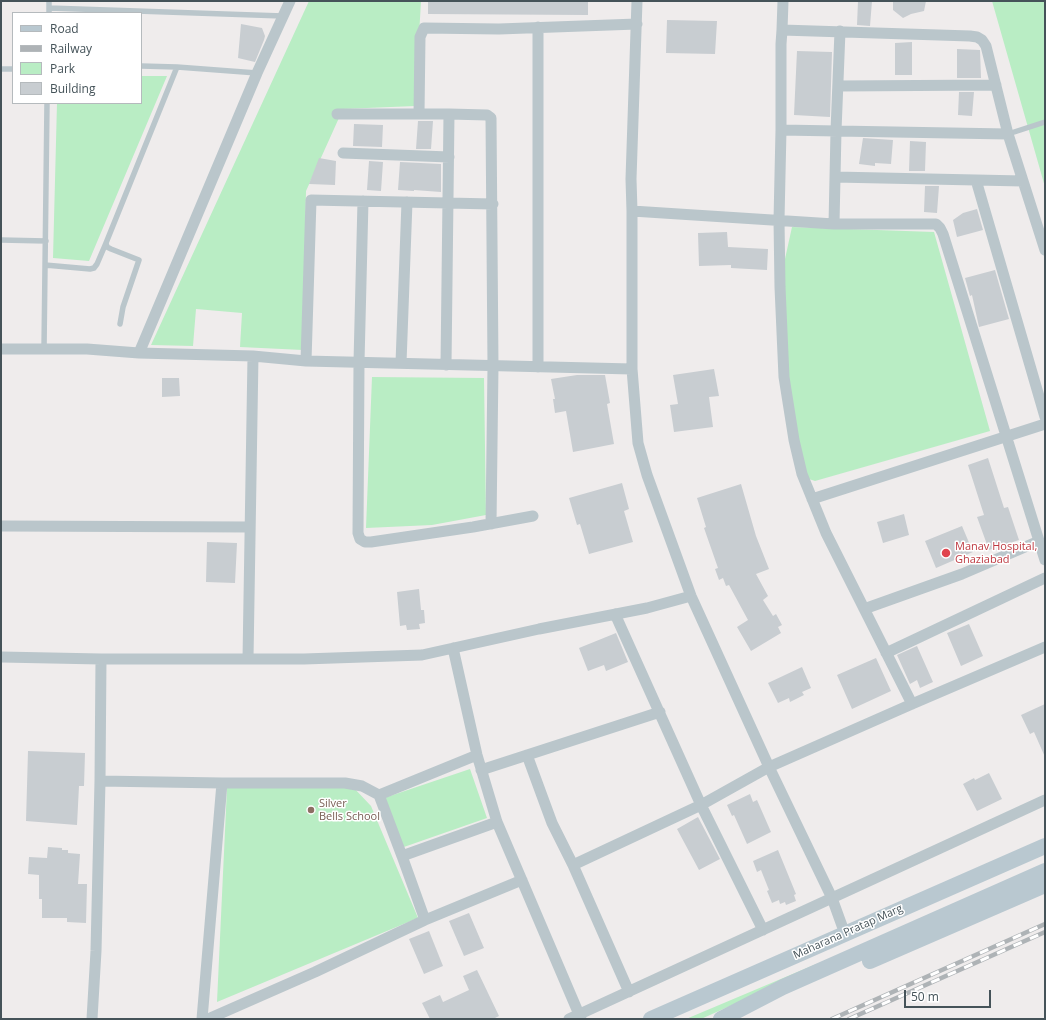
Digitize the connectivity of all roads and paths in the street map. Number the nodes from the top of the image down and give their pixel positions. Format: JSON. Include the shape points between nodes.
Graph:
{"nodes":[{"id":1,"x":49,"y":1,"type":"edge"},
{"id":2,"x":290,"y":1,"type":"edge"},
{"id":3,"x":637,"y":1,"type":"edge"},
{"id":4,"x":784,"y":1,"type":"edge"},
{"id":5,"x":49,"y":11,"type":"edge"},
{"id":6,"x":96,"y":12,"type":"edge"},
{"id":7,"x":142,"y":13,"type":"edge"},
{"id":8,"x":283,"y":16,"type":"junction"},
{"id":9,"x":637,"y":24,"type":"junction"},
{"id":10,"x":538,"y":27,"type":"junction"},
{"id":11,"x":782,"y":30,"type":"junction"},
{"id":12,"x":840,"y":31,"type":"junction"},
{"id":13,"x":142,"y":66,"type":"edge"},
{"id":14,"x":177,"y":67,"type":"junction"},
{"id":15,"x":1,"y":69,"type":"edge"},
{"id":16,"x":12,"y":69,"type":"edge"},
{"id":17,"x":257,"y":73,"type":"junction"},
{"id":18,"x":996,"y":85,"type":"junction"},
{"id":19,"x":838,"y":86,"type":"junction"},
{"id":20,"x":47,"y":104,"type":"edge"},
{"id":21,"x":337,"y":114,"type":"dead end"},
{"id":22,"x":419,"y":114,"type":"junction"},
{"id":23,"x":449,"y":114,"type":"junction"},
{"id":24,"x":1045,"y":122,"type":"edge"},
{"id":25,"x":781,"y":130,"type":"junction"},
{"id":26,"x":836,"y":131,"type":"junction"},
{"id":27,"x":1008,"y":134,"type":"junction"},
{"id":28,"x":343,"y":153,"type":"dead end"},
{"id":29,"x":449,"y":157,"type":"junction"},
{"id":30,"x":835,"y":177,"type":"junction"},
{"id":31,"x":976,"y":180,"type":"junction"},
{"id":32,"x":1023,"y":181,"type":"junction"},
{"id":33,"x":363,"y":201,"type":"junction"},
{"id":34,"x":407,"y":202,"type":"junction"},
{"id":35,"x":449,"y":203,"type":"junction"},
{"id":36,"x":493,"y":204,"type":"junction"},
{"id":37,"x":632,"y":211,"type":"junction"},
{"id":38,"x":779,"y":220,"type":"junction"},
{"id":39,"x":834,"y":224,"type":"junction"},
{"id":40,"x":1,"y":240,"type":"edge"},
{"id":41,"x":46,"y":241,"type":"junction"},
{"id":42,"x":106,"y":243,"type":"junction"},
{"id":43,"x":1045,"y":250,"type":"edge"},
{"id":44,"x":45,"y":264,"type":"junction"},
{"id":45,"x":120,"y":324,"type":"dead end"},
{"id":46,"x":1,"y":349,"type":"edge"},
{"id":47,"x":44,"y":349,"type":"junction"},
{"id":48,"x":139,"y":353,"type":"junction"},
{"id":49,"x":252,"y":356,"type":"junction"},
{"id":50,"x":306,"y":361,"type":"junction"},
{"id":51,"x":358,"y":362,"type":"junction"},
{"id":52,"x":401,"y":363,"type":"junction"},
{"id":53,"x":446,"y":365,"type":"junction"},
{"id":54,"x":493,"y":366,"type":"junction"},
{"id":55,"x":538,"y":367,"type":"junction"},
{"id":56,"x":632,"y":368,"type":"junction"},
{"id":57,"x":1045,"y":417,"type":"edge"},
{"id":58,"x":1045,"y":424,"type":"edge"},
{"id":59,"x":1006,"y":436,"type":"junction"},
{"id":60,"x":812,"y":499,"type":"junction"},
{"id":61,"x":533,"y":516,"type":"dead end"},
{"id":62,"x":491,"y":524,"type":"junction"},
{"id":63,"x":1,"y":526,"type":"edge"},
{"id":64,"x":250,"y":527,"type":"junction"},
{"id":65,"x":1039,"y":541,"type":"junction"},
{"id":66,"x":1045,"y":560,"type":"edge"},
{"id":67,"x":1045,"y":578,"type":"edge"},
{"id":68,"x":691,"y":596,"type":"junction"},
{"id":69,"x":864,"y":609,"type":"junction"},
{"id":70,"x":615,"y":614,"type":"junction"},
{"id":71,"x":1045,"y":647,"type":"edge"},
{"id":72,"x":453,"y":648,"type":"junction"},
{"id":73,"x":886,"y":653,"type":"junction"},
{"id":74,"x":1,"y":657,"type":"edge"},
{"id":75,"x":101,"y":659,"type":"junction"},
{"id":76,"x":248,"y":659,"type":"junction"},
{"id":77,"x":912,"y":704,"type":"junction"},
{"id":78,"x":660,"y":712,"type":"junction"},
{"id":79,"x":477,"y":755,"type":"junction"},
{"id":80,"x":527,"y":756,"type":"junction"},
{"id":81,"x":769,"y":768,"type":"junction"},
{"id":82,"x":481,"y":770,"type":"junction"},
{"id":83,"x":100,"y":781,"type":"junction"},
{"id":84,"x":222,"y":783,"type":"junction"},
{"id":85,"x":379,"y":795,"type":"junction"},
{"id":86,"x":1045,"y":800,"type":"edge"},
{"id":87,"x":701,"y":805,"type":"junction"},
{"id":88,"x":497,"y":822,"type":"junction"},
{"id":89,"x":1045,"y":846,"type":"edge"},
{"id":90,"x":402,"y":856,"type":"junction"},
{"id":91,"x":573,"y":865,"type":"junction"},
{"id":92,"x":1045,"y":871,"type":"edge"},
{"id":93,"x":522,"y":880,"type":"junction"},
{"id":94,"x":1045,"y":886,"type":"edge"},
{"id":95,"x":832,"y":898,"type":"junction"},
{"id":96,"x":425,"y":920,"type":"junction"},
{"id":97,"x":763,"y":930,"type":"junction"},
{"id":98,"x":845,"y":934,"type":"junction"},
{"id":99,"x":629,"y":992,"type":"junction"},
{"id":100,"x":576,"y":1017,"type":"edge"},
{"id":101,"x":92,"y":1019,"type":"edge"},
{"id":102,"x":202,"y":1019,"type":"edge"},
{"id":103,"x":208,"y":1019,"type":"edge"},
{"id":104,"x":651,"y":1019,"type":"edge"},
{"id":105,"x":721,"y":1019,"type":"edge"},
{"id":106,"x":725,"y":1019,"type":"edge"}],
"edges":[{"from":1,"to":5,"type":"lane"},
{"from":2,"to":8,"type":"street"},
{"from":3,"to":9,"type":"street"},
{"from":4,"to":11,"type":"street"},
{"from":5,"to":6,"type":"lane"},
{"from":7,"to":8,"type":"lane"},
{"from":8,"to":17,"type":"street"},
{"from":9,"to":10,"type":"street"},
{"from":9,"to":37,"type":"street"},
{"from":10,"to":22,"type":"street","via":[[424,28],[420,37]]},
{"from":10,"to":55,"type":"street"},
{"from":11,"to":12,"type":"street"},
{"from":11,"to":25,"type":"street"},
{"from":12,"to":18,"type":"street","via":[[977,37],[986,46]]},
{"from":12,"to":19,"type":"street"},
{"from":13,"to":14,"type":"lane"},
{"from":14,"to":17,"type":"lane"},
{"from":14,"to":42,"type":"lane"},
{"from":15,"to":16,"type":"lane"},
{"from":17,"to":48,"type":"street"},
{"from":18,"to":19,"type":"street"},
{"from":18,"to":27,"type":"street"},
{"from":19,"to":26,"type":"street"},
{"from":20,"to":41,"type":"lane"},
{"from":21,"to":22,"type":"street"},
{"from":22,"to":23,"type":"street"},
{"from":23,"to":29,"type":"street"},
{"from":23,"to":36,"type":"street","via":[[487,115],[491,118]]},
{"from":24,"to":27,"type":"lane"},
{"from":25,"to":26,"type":"street"},
{"from":25,"to":38,"type":"street"},
{"from":26,"to":27,"type":"street"},
{"from":26,"to":30,"type":"street"},
{"from":27,"to":32,"type":"street"},
{"from":28,"to":29,"type":"street"},
{"from":29,"to":35,"type":"street"},
{"from":30,"to":31,"type":"street"},
{"from":30,"to":39,"type":"street"},
{"from":31,"to":32,"type":"street"},
{"from":31,"to":57,"type":"street"},
{"from":32,"to":43,"type":"street"},
{"from":33,"to":34,"type":"street"},
{"from":33,"to":50,"type":"street","via":[[311,200]]},
{"from":33,"to":51,"type":"street"},
{"from":34,"to":35,"type":"street"},
{"from":34,"to":52,"type":"street"},
{"from":35,"to":36,"type":"street"},
{"from":35,"to":53,"type":"street"},
{"from":36,"to":54,"type":"street"},
{"from":37,"to":38,"type":"street"},
{"from":37,"to":56,"type":"street"},
{"from":38,"to":39,"type":"street"},
{"from":38,"to":60,"type":"street","via":[[784,377],[794,440],[802,474]]},
{"from":39,"to":59,"type":"street","via":[[930,223],[940,228]]},
{"from":40,"to":41,"type":"lane"},
{"from":41,"to":44,"type":"lane"},
{"from":42,"to":44,"type":"lane","via":[[97,264],[90,270]]},
{"from":42,"to":45,"type":"lane","via":[[111,249],[139,260]]},
{"from":44,"to":47,"type":"lane"},
{"from":46,"to":47,"type":"street"},
{"from":47,"to":48,"type":"street"},
{"from":48,"to":49,"type":"street"},
{"from":49,"to":50,"type":"street"},
{"from":49,"to":64,"type":"street"},
{"from":50,"to":51,"type":"street"},
{"from":51,"to":52,"type":"street"},
{"from":51,"to":62,"type":"street","via":[[360,539],[371,542]]},
{"from":52,"to":53,"type":"street"},
{"from":53,"to":54,"type":"street"},
{"from":54,"to":55,"type":"street"},
{"from":54,"to":62,"type":"street"},
{"from":55,"to":56,"type":"street"},
{"from":56,"to":68,"type":"street","via":[[638,443]]},
{"from":58,"to":59,"type":"street"},
{"from":59,"to":60,"type":"street"},
{"from":59,"to":65,"type":"street"},
{"from":60,"to":69,"type":"street"},
{"from":61,"to":62,"type":"street"},
{"from":63,"to":64,"type":"street"},
{"from":64,"to":76,"type":"street"},
{"from":65,"to":66,"type":"street"},
{"from":65,"to":69,"type":"street","via":[[962,574]]},
{"from":67,"to":73,"type":"street"},
{"from":68,"to":70,"type":"street"},
{"from":68,"to":81,"type":"street"},
{"from":69,"to":73,"type":"street"},
{"from":70,"to":72,"type":"street"},
{"from":70,"to":78,"type":"street"},
{"from":71,"to":77,"type":"street"},
{"from":72,"to":76,"type":"street","via":[[422,655]]},
{"from":72,"to":79,"type":"street"},
{"from":73,"to":77,"type":"street"},
{"from":74,"to":75,"type":"street"},
{"from":75,"to":76,"type":"street"},
{"from":75,"to":83,"type":"street"},
{"from":77,"to":81,"type":"street"},
{"from":78,"to":80,"type":"street"},
{"from":78,"to":87,"type":"street"},
{"from":79,"to":82,"type":"street"},
{"from":79,"to":85,"type":"street"},
{"from":80,"to":82,"type":"street"},
{"from":80,"to":91,"type":"street","via":[[552,823]]},
{"from":81,"to":87,"type":"street"},
{"from":81,"to":95,"type":"street"},
{"from":82,"to":88,"type":"street"},
{"from":83,"to":84,"type":"street"},
{"from":83,"to":101,"type":"street"},
{"from":84,"to":85,"type":"street","via":[[345,783],[362,786]]},
{"from":84,"to":102,"type":"street"},
{"from":85,"to":90,"type":"street"},
{"from":86,"to":95,"type":"street"},
{"from":87,"to":91,"type":"street"},
{"from":87,"to":97,"type":"street"},
{"from":88,"to":90,"type":"street"},
{"from":88,"to":93,"type":"street"},
{"from":89,"to":98,"type":"main road","name":"Maharana Pratap Marg"},
{"from":90,"to":96,"type":"street"},
{"from":91,"to":99,"type":"street"},
{"from":92,"to":105,"type":"main road","via":[[783,987]]},
{"from":93,"to":96,"type":"street"},
{"from":93,"to":100,"type":"street"},
{"from":94,"to":106,"type":"main road","via":[[787,997]]},
{"from":95,"to":97,"type":"street"},
{"from":95,"to":98,"type":"street"},
{"from":96,"to":103,"type":"street"},
{"from":97,"to":99,"type":"street"},
{"from":98,"to":104,"type":"main road","name":"Maharana Pratap Marg"},
{"from":99,"to":100,"type":"street"}]}
